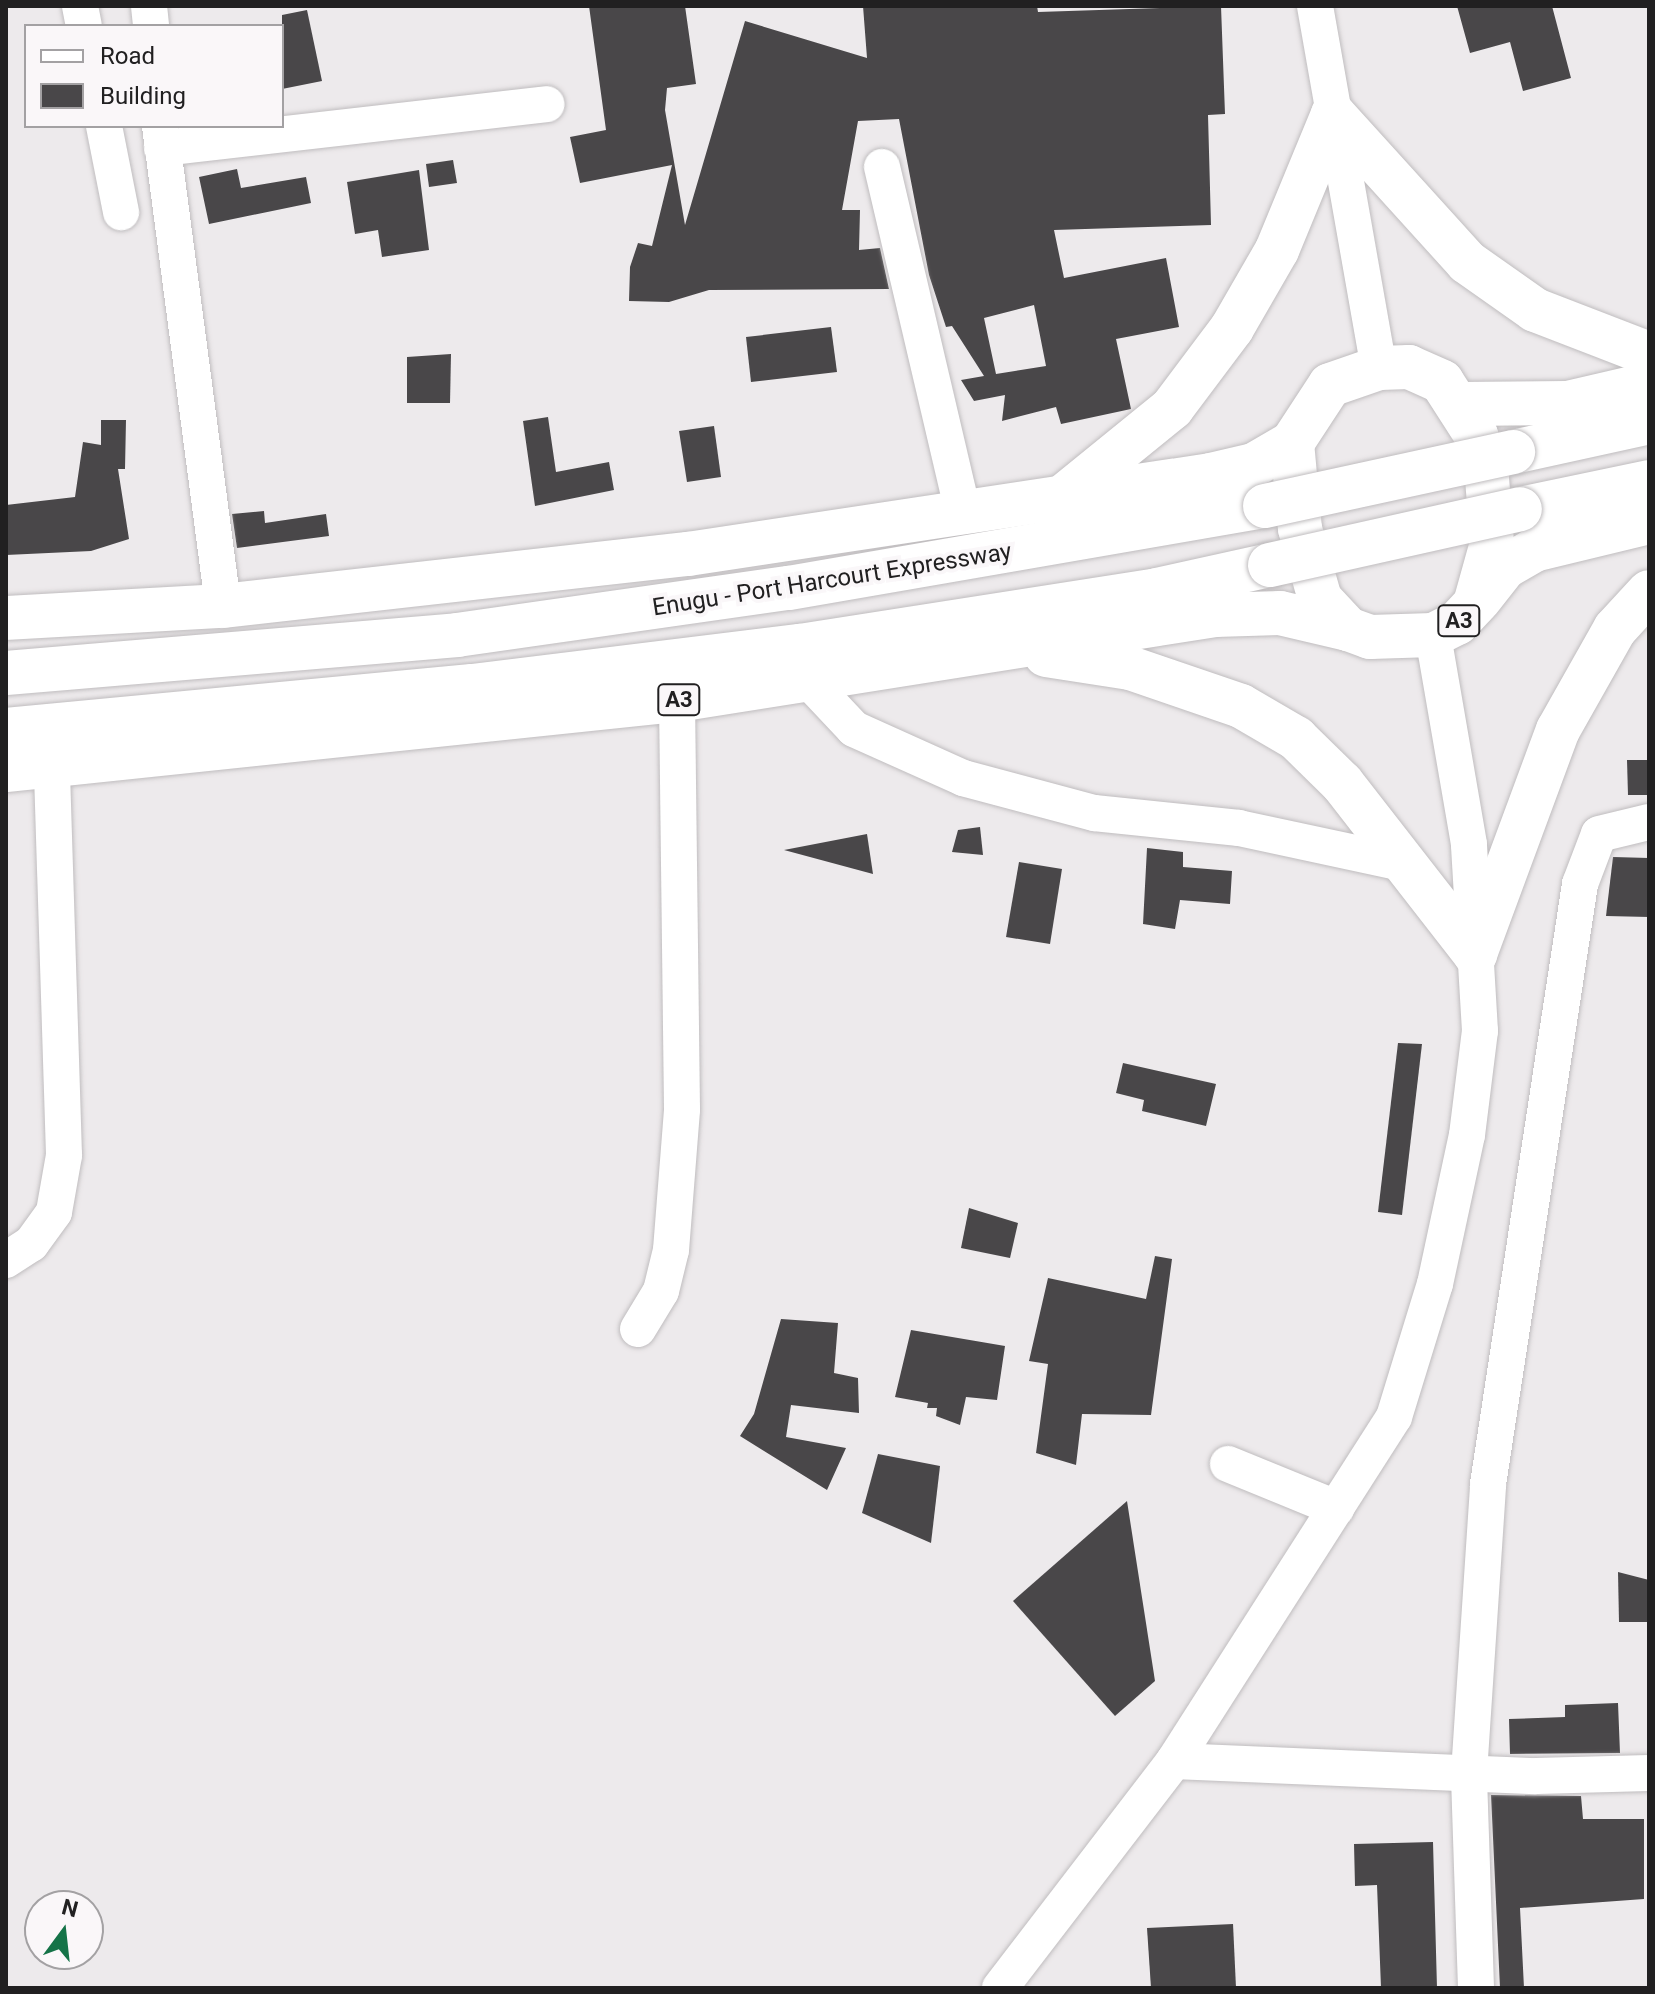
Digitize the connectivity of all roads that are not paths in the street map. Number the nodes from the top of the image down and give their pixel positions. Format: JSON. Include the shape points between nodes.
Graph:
{"nodes":[{"id":1,"x":1315,"y":6,"type":"edge"},
{"id":2,"x":546,"y":104,"type":"dead end"},
{"id":3,"x":1333,"y":114,"type":"junction"},
{"id":4,"x":284,"y":126,"type":"edge"},
{"id":5,"x":104,"y":128,"type":"edge"},
{"id":6,"x":266,"y":128,"type":"edge"},
{"id":7,"x":161,"y":137,"type":"edge"},
{"id":8,"x":882,"y":167,"type":"dead end"},
{"id":9,"x":121,"y":212,"type":"dead end"},
{"id":10,"x":1649,"y":354,"type":"edge"},
{"id":11,"x":1379,"y":368,"type":"junction"},
{"id":12,"x":1649,"y":384,"type":"edge"},
{"id":13,"x":1461,"y":404,"type":"junction"},
{"id":14,"x":1649,"y":422,"type":"edge"},
{"id":15,"x":1292,"y":443,"type":"junction"},
{"id":16,"x":1649,"y":482,"type":"edge"},
{"id":17,"x":1065,"y":495,"type":"junction"},
{"id":18,"x":963,"y":511,"type":"junction"},
{"id":19,"x":1649,"y":522,"type":"edge"},
{"id":20,"x":1649,"y":592,"type":"edge"},
{"id":21,"x":1475,"y":604,"type":"junction"},
{"id":22,"x":223,"y":606,"type":"junction"},
{"id":23,"x":6,"y":618,"type":"edge"},
{"id":24,"x":1348,"y":629,"type":"junction"},
{"id":25,"x":1433,"y":635,"type":"junction"},
{"id":26,"x":1004,"y":648,"type":"junction"},
{"id":27,"x":229,"y":656,"type":"junction"},
{"id":28,"x":6,"y":673,"type":"edge"},
{"id":29,"x":805,"y":677,"type":"junction"},
{"id":30,"x":677,"y":700,"type":"junction"},
{"id":31,"x":237,"y":710,"type":"junction"},
{"id":32,"x":6,"y":730,"type":"edge"},
{"id":33,"x":52,"y":767,"type":"junction"},
{"id":34,"x":6,"y":770,"type":"edge"},
{"id":35,"x":1649,"y":822,"type":"edge"},
{"id":36,"x":1407,"y":864,"type":"junction"},
{"id":37,"x":1475,"y":954,"type":"junction"},
{"id":38,"x":6,"y":1260,"type":"edge"},
{"id":39,"x":638,"y":1329,"type":"dead end"},
{"id":40,"x":1228,"y":1464,"type":"dead end"},
{"id":41,"x":1336,"y":1508,"type":"junction"},
{"id":42,"x":1174,"y":1761,"type":"junction"},
{"id":43,"x":1469,"y":1773,"type":"junction"},
{"id":44,"x":1649,"y":1773,"type":"edge"},
{"id":45,"x":1000,"y":1988,"type":"edge"},
{"id":46,"x":1476,"y":1988,"type":"edge"}],
"edges":[{"from":1,"to":3,"type":"street"},
{"from":2,"to":4,"type":"street"},
{"from":3,"to":10,"type":"main road","via":[[1467,262],[1535,310]]},
{"from":3,"to":11,"type":"street"},
{"from":3,"to":17,"type":"main road","via":[[1277,250],[1232,328],[1172,408]]},
{"from":5,"to":9,"type":"street"},
{"from":6,"to":7,"type":"street"},
{"from":7,"to":22,"type":"street"},
{"from":8,"to":18,"type":"street"},
{"from":11,"to":13,"type":"main road","number":"A3","via":[[1409,367],[1442,382]]},
{"from":11,"to":15,"type":"main road","number":"A3","via":[[1330,385]]},
{"from":12,"to":13,"type":"main road","via":[[1568,403]]},
{"from":13,"to":21,"type":"main road","number":"A3","via":[[1490,491],[1492,543]]},
{"from":14,"to":27,"type":"main road","name":"Enugu - Port Harcourt Expressway","bridge":true,"via":[[1265,506],[758,593],[457,635]]},
{"from":15,"to":17,"type":"main road","name":"Enugu - Port Harcourt Expressway","number":"A3","via":[[1254,465],[1211,475]]},
{"from":15,"to":24,"type":"main road","via":[[1310,570],[1325,607]]},
{"from":16,"to":31,"type":"main road","number":"A3","bridge":true,"via":[[1157,590],[800,646]]},
{"from":17,"to":18,"type":"main road","name":"Enugu - Port Harcourt Expressway","number":"A3"},
{"from":18,"to":22,"type":"main road","name":"Enugu - Port Harcourt Expressway","number":"A3","via":[[688,554]]},
{"from":19,"to":21,"type":"main road","number":"A3","via":[[1534,550],[1505,567]]},
{"from":20,"to":37,"type":"main road","via":[[1615,629],[1558,730]]},
{"from":21,"to":25,"type":"main road","number":"A3"},
{"from":22,"to":23,"type":"main road","name":"Enugu - Port Harcourt Expressway","number":"A3"},
{"from":24,"to":25,"type":"main road","number":"A3","via":[[1384,639]]},
{"from":24,"to":26,"type":"main road","number":"A3","via":[[1303,617],[1241,613]]},
{"from":25,"to":37,"type":"street","via":[[1469,844]]},
{"from":26,"to":29,"type":"main road","number":"A3"},
{"from":26,"to":36,"type":"main road","via":[[1130,668],[1241,706],[1296,738],[1342,783]]},
{"from":27,"to":28,"type":"main road","name":"Enugu - Port Harcourt Expressway"},
{"from":27,"to":31,"type":"main road"},
{"from":29,"to":30,"type":"main road","number":"A3"},
{"from":29,"to":36,"type":"street","via":[[854,729],[963,778],[1094,813],[1239,828]]},
{"from":30,"to":33,"type":"main road","number":"A3"},
{"from":30,"to":39,"type":"street","via":[[682,1109],[671,1250],[661,1291]]},
{"from":31,"to":32,"type":"main road","number":"A3"},
{"from":33,"to":34,"type":"main road","number":"A3"},
{"from":33,"to":38,"type":"street","via":[[64,1155],[54,1212],[31,1244]]},
{"from":35,"to":43,"type":"street","via":[[1599,834],[1580,884],[1488,1484]]},
{"from":36,"to":37,"type":"main road"},
{"from":37,"to":41,"type":"street","via":[[1480,1031],[1467,1135],[1435,1284],[1394,1417]]},
{"from":40,"to":41,"type":"street"},
{"from":41,"to":42,"type":"street"},
{"from":42,"to":43,"type":"street"},
{"from":42,"to":45,"type":"street"},
{"from":43,"to":44,"type":"street"},
{"from":43,"to":46,"type":"street"}]}
